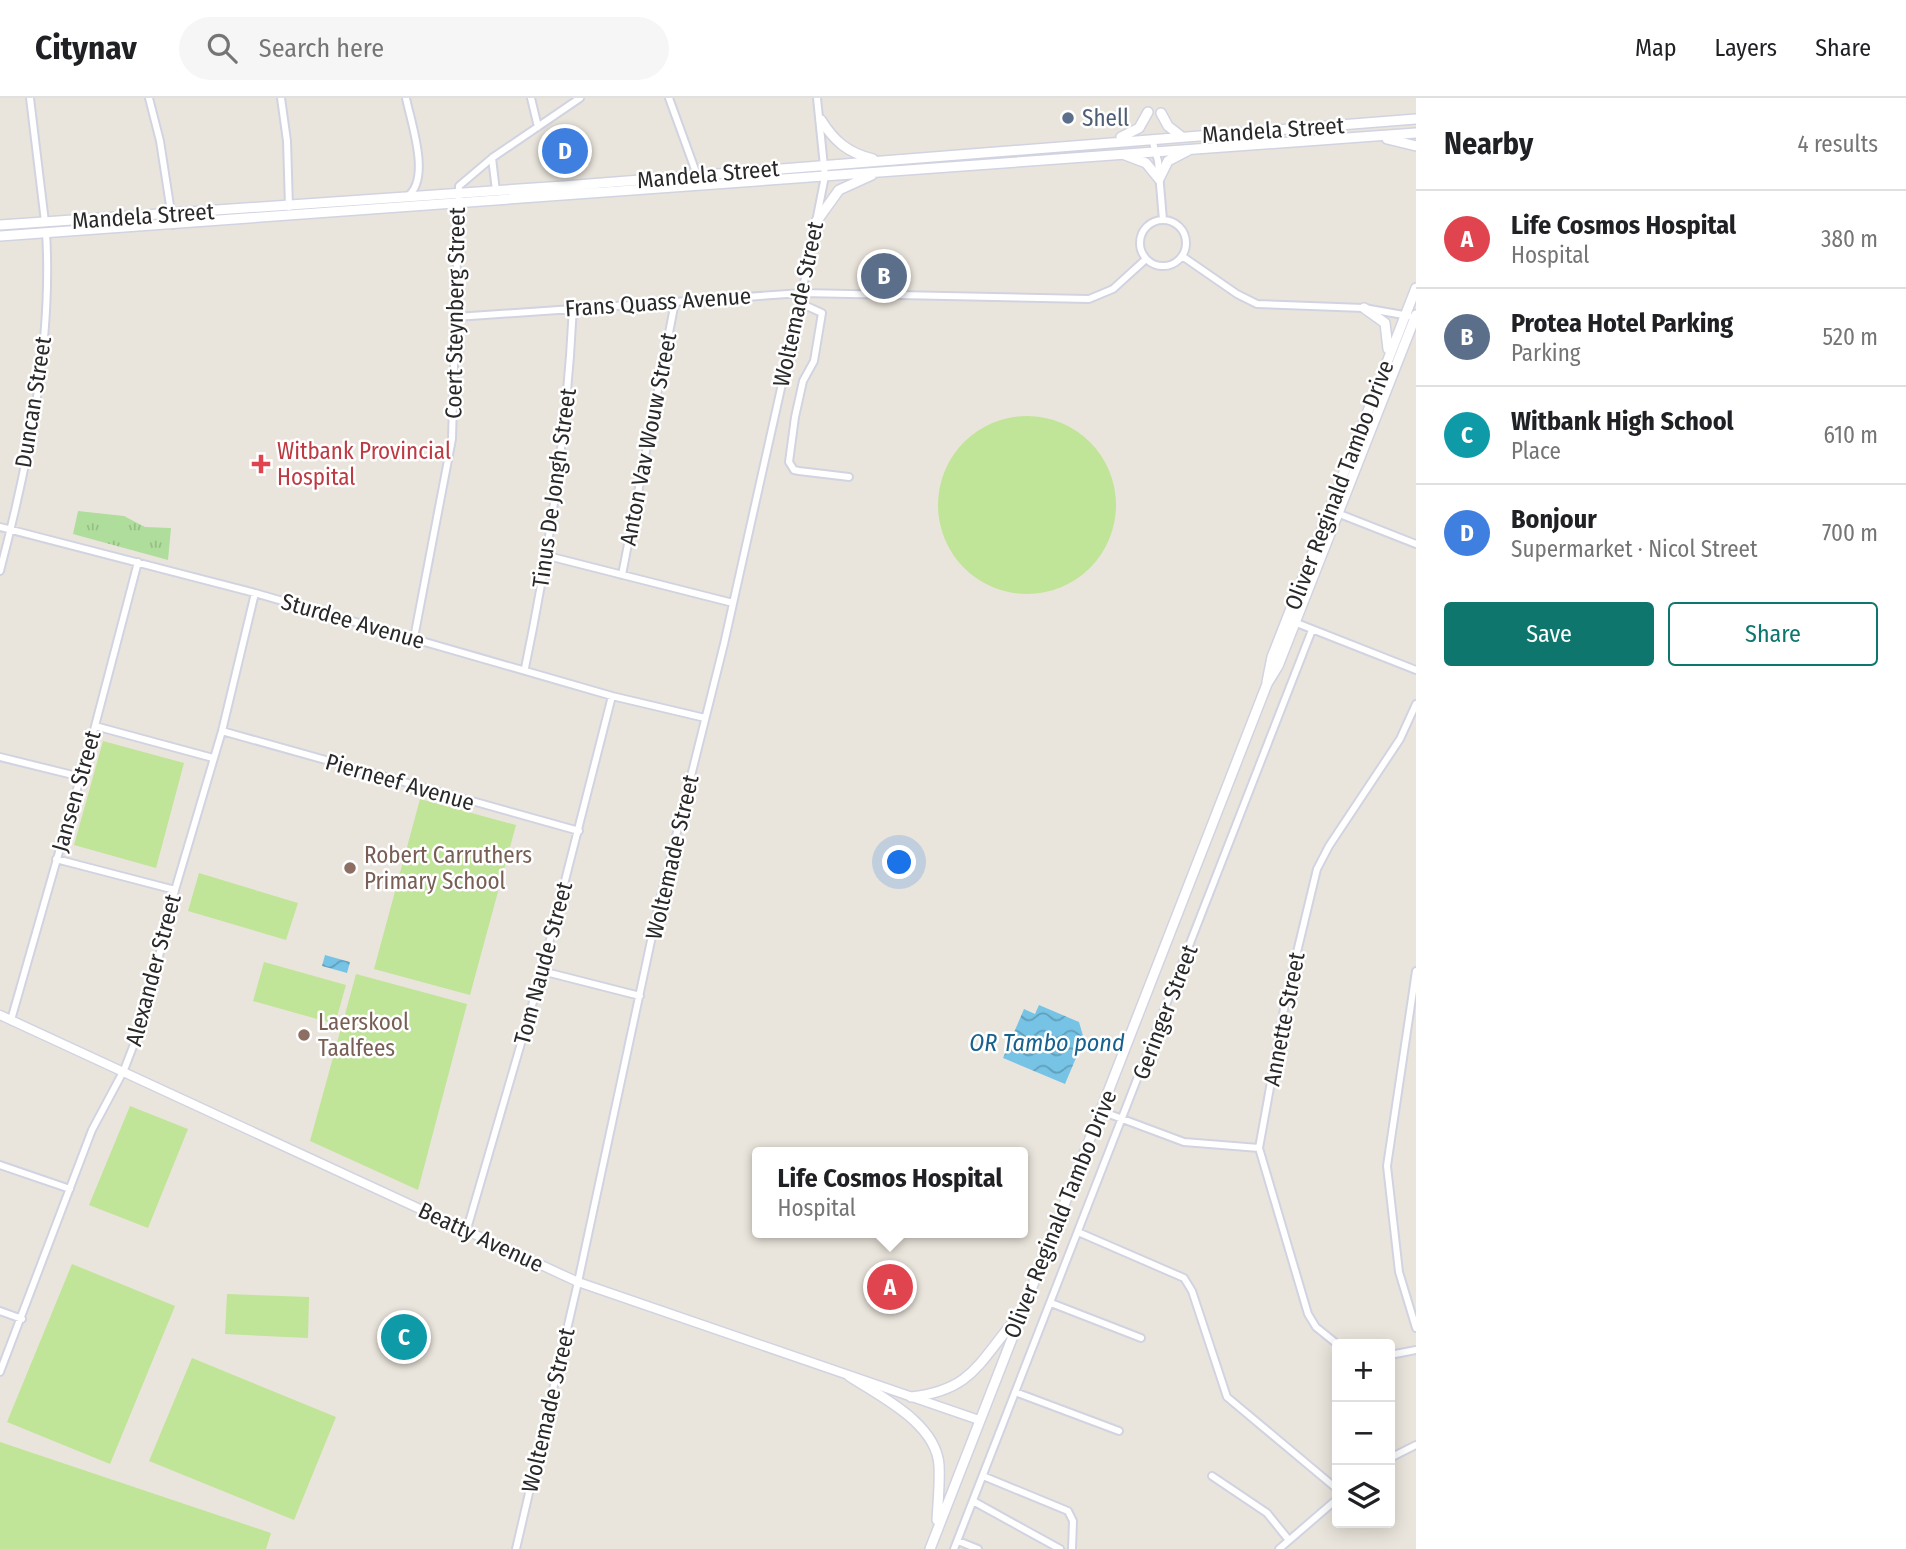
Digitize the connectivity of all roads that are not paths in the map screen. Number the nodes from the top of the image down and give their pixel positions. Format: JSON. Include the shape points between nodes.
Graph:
{"nodes":[{"id":1,"x":30,"y":98,"type":"edge"},
{"id":2,"x":149,"y":98,"type":"edge"},
{"id":3,"x":281,"y":98,"type":"edge"},
{"id":4,"x":406,"y":98,"type":"edge"},
{"id":5,"x":531,"y":98,"type":"edge"},
{"id":6,"x":580,"y":98,"type":"edge"},
{"id":7,"x":669,"y":98,"type":"edge"},
{"id":8,"x":817,"y":98,"type":"edge"},
{"id":9,"x":1148,"y":112,"type":"dead end"},
{"id":10,"x":1161,"y":113,"type":"dead end"},
{"id":11,"x":1416,"y":119,"type":"edge"},
{"id":12,"x":821,"y":120,"type":"junction"},
{"id":13,"x":538,"y":127,"type":"junction"},
{"id":14,"x":1416,"y":133,"type":"edge"},
{"id":15,"x":1357,"y":136,"type":"junction"},
{"id":16,"x":1183,"y":137,"type":"junction"},
{"id":17,"x":1157,"y":138,"type":"junction"},
{"id":18,"x":1106,"y":142,"type":"junction"},
{"id":19,"x":1416,"y":146,"type":"edge"},
{"id":20,"x":1194,"y":148,"type":"junction"},
{"id":21,"x":1158,"y":150,"type":"junction"},
{"id":22,"x":1118,"y":153,"type":"junction"},
{"id":23,"x":492,"y":158,"type":"junction"},
{"id":24,"x":878,"y":160,"type":"junction"},
{"id":25,"x":824,"y":165,"type":"junction"},
{"id":26,"x":880,"y":171,"type":"junction"},
{"id":27,"x":697,"y":174,"type":"junction"},
{"id":28,"x":825,"y":176,"type":"junction"},
{"id":29,"x":1159,"y":179,"type":"junction"},
{"id":30,"x":697,"y":186,"type":"junction"},
{"id":31,"x":496,"y":191,"type":"junction"},
{"id":32,"x":405,"y":198,"type":"junction"},
{"id":33,"x":458,"y":199,"type":"junction"},
{"id":34,"x":289,"y":206,"type":"junction"},
{"id":35,"x":172,"y":215,"type":"junction"},
{"id":36,"x":288,"y":217,"type":"junction"},
{"id":37,"x":1163,"y":220,"type":"junction"},
{"id":38,"x":816,"y":222,"type":"junction"},
{"id":39,"x":0,"y":225,"type":"edge"},
{"id":40,"x":173,"y":225,"type":"junction"},
{"id":41,"x":45,"y":227,"type":"junction"},
{"id":42,"x":0,"y":236,"type":"edge"},
{"id":43,"x":1182,"y":256,"type":"junction"},
{"id":44,"x":1146,"y":259,"type":"junction"},
{"id":45,"x":1416,"y":288,"type":"edge"},
{"id":46,"x":802,"y":293,"type":"junction"},
{"id":47,"x":675,"y":302,"type":"junction"},
{"id":48,"x":800,"y":303,"type":"junction"},
{"id":49,"x":573,"y":307,"type":"junction"},
{"id":50,"x":1364,"y":308,"type":"junction"},
{"id":51,"x":1412,"y":316,"type":"edge"},
{"id":52,"x":456,"y":317,"type":"junction"},
{"id":53,"x":1416,"y":335,"type":"edge"},
{"id":54,"x":1403,"y":348,"type":"junction"},
{"id":55,"x":1387,"y":361,"type":"junction"},
{"id":56,"x":849,"y":477,"type":"dead end"},
{"id":57,"x":1333,"y":512,"type":"junction"},
{"id":58,"x":0,"y":527,"type":"edge"},
{"id":59,"x":11,"y":530,"type":"junction"},
{"id":60,"x":1416,"y":544,"type":"edge"},
{"id":61,"x":548,"y":556,"type":"junction"},
{"id":62,"x":138,"y":562,"type":"junction"},
{"id":63,"x":0,"y":571,"type":"edge"},
{"id":64,"x":622,"y":575,"type":"junction"},
{"id":65,"x":255,"y":593,"type":"junction"},
{"id":66,"x":733,"y":603,"type":"junction"},
{"id":67,"x":1291,"y":621,"type":"junction"},
{"id":68,"x":1312,"y":630,"type":"junction"},
{"id":69,"x":414,"y":639,"type":"junction"},
{"id":70,"x":525,"y":668,"type":"junction"},
{"id":71,"x":1416,"y":670,"type":"edge"},
{"id":72,"x":612,"y":696,"type":"junction"},
{"id":73,"x":1416,"y":705,"type":"edge"},
{"id":74,"x":705,"y":718,"type":"junction"},
{"id":75,"x":95,"y":726,"type":"junction"},
{"id":76,"x":222,"y":731,"type":"junction"},
{"id":77,"x":0,"y":757,"type":"edge"},
{"id":78,"x":213,"y":758,"type":"junction"},
{"id":79,"x":81,"y":777,"type":"junction"},
{"id":80,"x":579,"y":831,"type":"junction"},
{"id":81,"x":56,"y":859,"type":"junction"},
{"id":82,"x":175,"y":890,"type":"junction"},
{"id":83,"x":542,"y":971,"type":"junction"},
{"id":84,"x":1416,"y":971,"type":"edge"},
{"id":85,"x":640,"y":996,"type":"junction"},
{"id":86,"x":1413,"y":1010,"type":"edge"},
{"id":87,"x":0,"y":1015,"type":"edge"},
{"id":88,"x":11,"y":1020,"type":"junction"},
{"id":89,"x":124,"y":1070,"type":"junction"},
{"id":90,"x":1101,"y":1111,"type":"junction"},
{"id":91,"x":1123,"y":1119,"type":"junction"},
{"id":92,"x":1259,"y":1148,"type":"junction"},
{"id":93,"x":0,"y":1165,"type":"edge"},
{"id":94,"x":70,"y":1189,"type":"junction"},
{"id":95,"x":467,"y":1229,"type":"junction"},
{"id":96,"x":1078,"y":1232,"type":"junction"},
{"id":97,"x":578,"y":1282,"type":"junction"},
{"id":98,"x":1051,"y":1303,"type":"junction"},
{"id":99,"x":0,"y":1311,"type":"edge"},
{"id":100,"x":1020,"y":1315,"type":"junction"},
{"id":101,"x":22,"y":1319,"type":"junction"},
{"id":102,"x":1416,"y":1328,"type":"edge"},
{"id":103,"x":1141,"y":1338,"type":"dead end"},
{"id":104,"x":1332,"y":1340,"type":"edge"},
{"id":105,"x":1416,"y":1350,"type":"edge"},
{"id":106,"x":1395,"y":1354,"type":"edge"},
{"id":107,"x":0,"y":1372,"type":"edge"},
{"id":108,"x":849,"y":1376,"type":"junction"},
{"id":109,"x":1015,"y":1392,"type":"junction"},
{"id":110,"x":911,"y":1397,"type":"junction"},
{"id":111,"x":979,"y":1420,"type":"junction"},
{"id":112,"x":1119,"y":1431,"type":"dead end"},
{"id":113,"x":1416,"y":1445,"type":"edge"},
{"id":114,"x":1395,"y":1456,"type":"edge"},
{"id":115,"x":983,"y":1476,"type":"junction"},
{"id":116,"x":1212,"y":1476,"type":"dead end"},
{"id":117,"x":1332,"y":1485,"type":"edge"},
{"id":118,"x":973,"y":1501,"type":"junction"},
{"id":119,"x":1332,"y":1503,"type":"edge"},
{"id":120,"x":937,"y":1529,"type":"junction"},
{"id":121,"x":1288,"y":1539,"type":"junction"},
{"id":122,"x":958,"y":1541,"type":"junction"},
{"id":123,"x":516,"y":1549,"type":"edge"},
{"id":124,"x":930,"y":1549,"type":"edge"},
{"id":125,"x":954,"y":1549,"type":"edge"},
{"id":126,"x":978,"y":1549,"type":"edge"},
{"id":127,"x":1059,"y":1549,"type":"edge"},
{"id":128,"x":1072,"y":1549,"type":"edge"},
{"id":129,"x":1279,"y":1549,"type":"edge"}],
"edges":[{"from":1,"to":41,"type":"street","name":"Duncan Street"},
{"from":2,"to":35,"type":"street"},
{"from":3,"to":34,"type":"street"},
{"from":4,"to":32,"type":"street","via":[[420,172],[416,188]]},
{"from":5,"to":13,"type":"street"},
{"from":6,"to":13,"type":"street"},
{"from":7,"to":27,"type":"street"},
{"from":8,"to":12,"type":"street","name":"Woltemade Street"},
{"from":9,"to":18,"type":"main road","via":[[1136,132]]},
{"from":10,"to":16,"type":"main road","via":[[1168,126]]},
{"from":11,"to":16,"type":"main road","name":"Mandela Street"},
{"from":12,"to":24,"type":"main road","via":[[846,149]]},
{"from":12,"to":25,"type":"street","name":"Woltemade Street"},
{"from":13,"to":23,"type":"street"},
{"from":14,"to":15,"type":"main road","name":"Mandela Street"},
{"from":15,"to":19,"type":"main road"},
{"from":15,"to":20,"type":"main road","name":"Mandela Street"},
{"from":16,"to":17,"type":"main road","name":"Mandela Street"},
{"from":17,"to":18,"type":"main road","name":"Mandela Street"},
{"from":17,"to":21,"type":"street"},
{"from":18,"to":24,"type":"main road","name":"Mandela Street"},
{"from":20,"to":21,"type":"main road","name":"Mandela Street"},
{"from":20,"to":29,"type":"main road","via":[[1168,161]]},
{"from":21,"to":22,"type":"main road","name":"Mandela Street"},
{"from":21,"to":29,"type":"street"},
{"from":22,"to":26,"type":"main road","name":"Mandela Street"},
{"from":22,"to":29,"type":"main road","via":[[1142,160]]},
{"from":23,"to":31,"type":"street"},
{"from":23,"to":33,"type":"street","via":[[459,186]]},
{"from":24,"to":25,"type":"main road","name":"Mandela Street"},
{"from":25,"to":27,"type":"main road","name":"Mandela Street"},
{"from":25,"to":28,"type":"street","name":"Woltemade Street"},
{"from":26,"to":28,"type":"main road","name":"Mandela Street"},
{"from":26,"to":38,"type":"main road","via":[[839,190]]},
{"from":27,"to":30,"type":"street"},
{"from":27,"to":31,"type":"main road","name":"Mandela Street"},
{"from":28,"to":30,"type":"main road","name":"Mandela Street"},
{"from":28,"to":38,"type":"street","name":"Woltemade Street"},
{"from":29,"to":37,"type":"street"},
{"from":30,"to":33,"type":"main road","name":"Mandela Street"},
{"from":31,"to":33,"type":"main road","name":"Mandela Street"},
{"from":32,"to":33,"type":"main road","name":"Mandela Street"},
{"from":32,"to":34,"type":"main road","name":"Mandela Street"},
{"from":33,"to":36,"type":"main road","name":"Mandela Street"},
{"from":33,"to":52,"type":"street","name":"Coert Steynberg Street"},
{"from":34,"to":35,"type":"main road","name":"Mandela Street"},
{"from":34,"to":36,"type":"street"},
{"from":35,"to":40,"type":"street"},
{"from":35,"to":41,"type":"main road","name":"Mandela Street"},
{"from":36,"to":40,"type":"main road","name":"Mandela Street"},
{"from":37,"to":43,"type":"street","via":[[1182,230],[1186,243]]},
{"from":37,"to":44,"type":"street","via":[[1142,233],[1140,244]]},
{"from":38,"to":46,"type":"street","name":"Woltemade Street"},
{"from":39,"to":41,"type":"main road","name":"Mandela Street"},
{"from":40,"to":41,"type":"main road","name":"Mandela Street"},
{"from":41,"to":42,"type":"main road","name":"Mandela Street"},
{"from":41,"to":59,"type":"street","name":"Duncan Street","via":[[50,284]]},
{"from":43,"to":44,"type":"street","via":[[1161,266]]},
{"from":43,"to":50,"type":"street","via":[[1257,304]]},
{"from":44,"to":46,"type":"street","name":"Frans Quass Avenue","via":[[1096,298]]},
{"from":45,"to":51,"type":"main road","name":"Oliver Reginald Tambo Drive"},
{"from":46,"to":47,"type":"street","name":"Frans Quass Avenue"},
{"from":46,"to":48,"type":"street","name":"Woltemade Street"},
{"from":47,"to":49,"type":"street","name":"Frans Quass Avenue"},
{"from":47,"to":64,"type":"street","name":"Anton Vav Wouw Street"},
{"from":48,"to":56,"type":"street","via":[[822,313],[814,360],[803,381],[795,417],[789,462],[794,470]]},
{"from":48,"to":66,"type":"street","name":"Woltemade Street"},
{"from":49,"to":52,"type":"street","name":"Frans Quass Avenue"},
{"from":49,"to":61,"type":"street","name":"Tinus De Jongh Street","via":[[567,418]]},
{"from":50,"to":51,"type":"street"},
{"from":50,"to":55,"type":"main road","via":[[1387,326]]},
{"from":51,"to":54,"type":"main road","name":"Oliver Reginald Tambo Drive"},
{"from":51,"to":55,"type":"main road","name":"Oliver Reginald Tambo Drive"},
{"from":52,"to":69,"type":"street","name":"Coert Steynberg Street","via":[[452,439]]},
{"from":53,"to":54,"type":"main road"},
{"from":54,"to":57,"type":"main road","name":"Oliver Reginald Tambo Drive"},
{"from":55,"to":57,"type":"main road","name":"Oliver Reginald Tambo Drive"},
{"from":57,"to":60,"type":"street"},
{"from":57,"to":67,"type":"main road","name":"Oliver Reginald Tambo Drive"},
{"from":58,"to":59,"type":"street","name":"Sturdee Avenue"},
{"from":59,"to":62,"type":"street","name":"Sturdee Avenue"},
{"from":59,"to":63,"type":"street","name":"Duncan Street"},
{"from":61,"to":64,"type":"street"},
{"from":61,"to":70,"type":"street","name":"Tinus De Jongh Street"},
{"from":62,"to":65,"type":"street","name":"Sturdee Avenue"},
{"from":62,"to":75,"type":"street","name":"Jansen Street"},
{"from":64,"to":66,"type":"street"},
{"from":65,"to":69,"type":"street","name":"Sturdee Avenue"},
{"from":65,"to":76,"type":"street","name":"Alexander Street"},
{"from":66,"to":74,"type":"street","name":"Woltemade Street"},
{"from":67,"to":68,"type":"street"},
{"from":67,"to":90,"type":"main road","name":"Oliver Reginald Tambo Drive","via":[[1278,666],[1267,684]]},
{"from":68,"to":71,"type":"street"},
{"from":68,"to":91,"type":"street","name":"Geringer Street"},
{"from":69,"to":70,"type":"street","name":"Sturdee Avenue"},
{"from":70,"to":72,"type":"street","name":"Sturdee Avenue"},
{"from":72,"to":74,"type":"street","name":"Sturdee Avenue"},
{"from":72,"to":80,"type":"street","name":"Tom Naude Street"},
{"from":73,"to":92,"type":"street","name":"Annette Street","via":[[1400,739],[1317,869],[1286,998]]},
{"from":74,"to":85,"type":"street","name":"Woltemade Street"},
{"from":75,"to":78,"type":"street"},
{"from":75,"to":79,"type":"street","name":"Jansen Street"},
{"from":76,"to":78,"type":"street","name":"Alexander Street"},
{"from":76,"to":80,"type":"street","name":"Pierneef Avenue"},
{"from":77,"to":79,"type":"street"},
{"from":78,"to":82,"type":"street","name":"Alexander Street"},
{"from":79,"to":81,"type":"street","name":"Jansen Street"},
{"from":80,"to":83,"type":"street","name":"Tom Naude Street"},
{"from":81,"to":82,"type":"street"},
{"from":81,"to":88,"type":"street","name":"Jansen Street"},
{"from":82,"to":89,"type":"street","name":"Alexander Street","via":[[144,1018]]},
{"from":83,"to":85,"type":"street"},
{"from":83,"to":95,"type":"street","name":"Tom Naude Street"},
{"from":84,"to":86,"type":"street"},
{"from":85,"to":97,"type":"street","name":"Woltemade Street"},
{"from":86,"to":102,"type":"street","via":[[1390,1134],[1387,1182],[1402,1287]]},
{"from":87,"to":88,"type":"street","name":"Beatty Avenue"},
{"from":88,"to":89,"type":"street","name":"Beatty Avenue"},
{"from":89,"to":94,"type":"street","name":"Alexander Street","via":[[92,1130]]},
{"from":89,"to":95,"type":"street","name":"Beatty Avenue"},
{"from":90,"to":91,"type":"street"},
{"from":90,"to":100,"type":"main road","name":"Oliver Reginald Tambo Drive"},
{"from":91,"to":92,"type":"street","via":[[1184,1142]]},
{"from":91,"to":96,"type":"street","name":"Geringer Street"},
{"from":92,"to":104,"type":"street","name":"Annette Street","via":[[1308,1314]]},
{"from":93,"to":94,"type":"street"},
{"from":94,"to":101,"type":"street","name":"Alexander Street"},
{"from":95,"to":97,"type":"street","name":"Beatty Avenue"},
{"from":96,"to":98,"type":"street","name":"Geringer Street"},
{"from":96,"to":117,"type":"street","via":[[1184,1278],[1227,1397]]},
{"from":97,"to":108,"type":"street","name":"Beatty Avenue"},
{"from":97,"to":123,"type":"street","name":"Woltemade Street"},
{"from":98,"to":103,"type":"street"},
{"from":98,"to":109,"type":"street","name":"Geringer Street"},
{"from":99,"to":101,"type":"street"},
{"from":100,"to":110,"type":"main road","via":[[966,1379],[939,1394]]},
{"from":100,"to":111,"type":"main road","name":"Oliver Reginald Tambo Drive"},
{"from":101,"to":107,"type":"street","name":"Alexander Street"},
{"from":105,"to":106,"type":"street"},
{"from":108,"to":110,"type":"street","name":"Beatty Avenue"},
{"from":108,"to":120,"type":"main road","via":[[929,1435],[939,1464]]},
{"from":109,"to":112,"type":"street"},
{"from":109,"to":115,"type":"street","name":"Geringer Street"},
{"from":110,"to":111,"type":"street","name":"Beatty Avenue"},
{"from":111,"to":120,"type":"main road","name":"Oliver Reginald Tambo Drive"},
{"from":113,"to":114,"type":"street"},
{"from":115,"to":118,"type":"street","name":"Geringer Street"},
{"from":115,"to":128,"type":"street","via":[[1068,1511],[1073,1521]]},
{"from":116,"to":121,"type":"street","via":[[1267,1513]]},
{"from":118,"to":122,"type":"street","name":"Geringer Street"},
{"from":118,"to":127,"type":"street"},
{"from":119,"to":121,"type":"street"},
{"from":120,"to":124,"type":"main road","name":"Oliver Reginald Tambo Drive"},
{"from":121,"to":129,"type":"street"},
{"from":122,"to":125,"type":"street","name":"Geringer Street"},
{"from":122,"to":126,"type":"street"}]}
